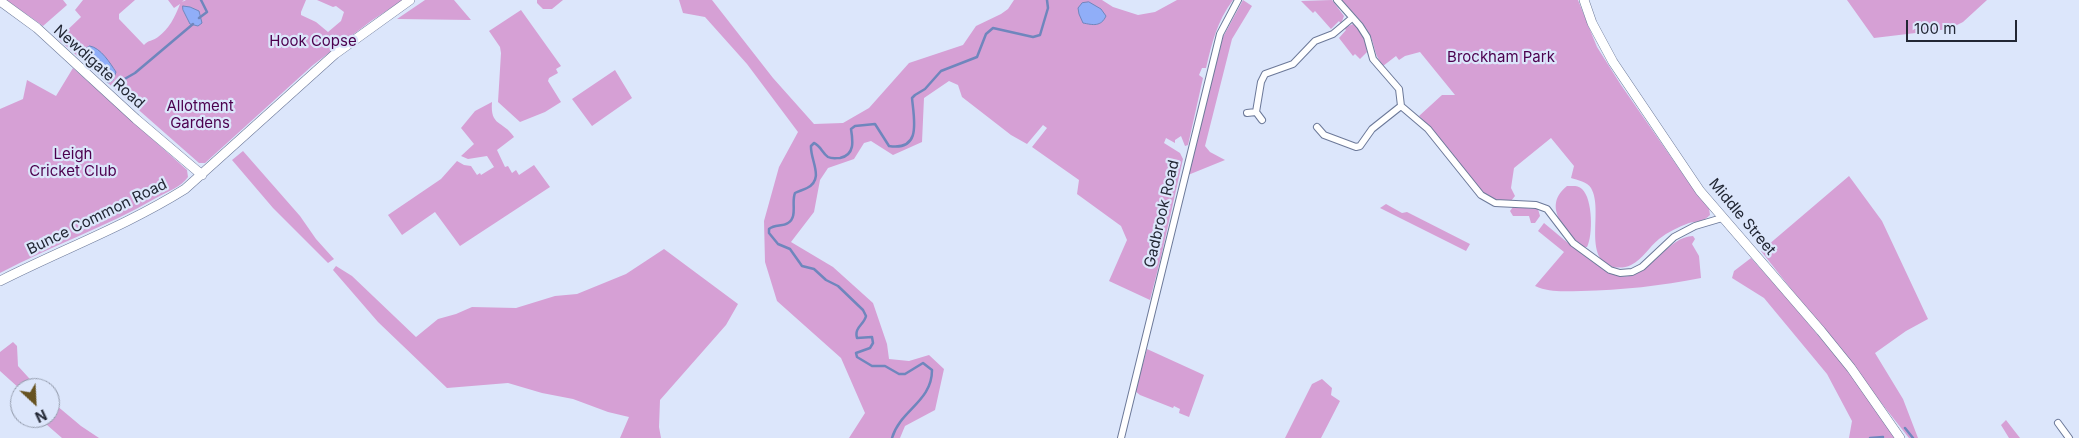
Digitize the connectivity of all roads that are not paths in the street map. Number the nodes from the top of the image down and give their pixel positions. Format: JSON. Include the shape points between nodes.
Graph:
{"nodes":[{"id":1,"x":410,"y":0,"type":"edge"},
{"id":2,"x":1238,"y":0,"type":"edge"},
{"id":3,"x":1337,"y":0,"type":"edge"},
{"id":4,"x":1584,"y":0,"type":"edge"},
{"id":5,"x":0,"y":1,"type":"edge"},
{"id":6,"x":1352,"y":18,"type":"junction"},
{"id":7,"x":1401,"y":106,"type":"junction"},
{"id":8,"x":1256,"y":112,"type":"junction"},
{"id":9,"x":1247,"y":113,"type":"dead end"},
{"id":10,"x":1262,"y":120,"type":"dead end"},
{"id":11,"x":1317,"y":127,"type":"dead end"},
{"id":12,"x":202,"y":175,"type":"junction"},
{"id":13,"x":1722,"y":218,"type":"junction"},
{"id":14,"x":0,"y":281,"type":"edge"},
{"id":15,"x":2058,"y":423,"type":"dead end"},
{"id":16,"x":1121,"y":438,"type":"edge"},
{"id":17,"x":1900,"y":438,"type":"edge"},
{"id":18,"x":2069,"y":438,"type":"edge"}],
"edges":[{"from":1,"to":12,"type":"street","name":"Bunce Common Road","via":[[335,54]]},
{"from":2,"to":16,"type":"street","name":"Gadbrook Road","via":[[1220,34]]},
{"from":3,"to":6,"type":"street"},
{"from":4,"to":13,"type":"street","name":"Middle Street","via":[[1613,62],[1676,157]]},
{"from":5,"to":12,"type":"street","name":"Newdigate Road","via":[[37,28]]},
{"from":6,"to":7,"type":"street","via":[[1367,37],[1372,59],[1399,89]]},
{"from":6,"to":8,"type":"street","via":[[1333,34],[1315,41],[1293,64],[1265,74]]},
{"from":7,"to":11,"type":"street","via":[[1372,129],[1360,146],[1324,135]]},
{"from":7,"to":13,"type":"street","via":[[1428,129],[1481,195],[1495,202],[1547,209],[1573,243],[1610,270],[1632,272],[1642,267],[1674,237]]},
{"from":8,"to":9,"type":"street"},
{"from":8,"to":10,"type":"street"},
{"from":12,"to":14,"type":"street","name":"Bunce Common Road","via":[[162,203]]},
{"from":13,"to":17,"type":"street","name":"Middle Street","via":[[1827,338]]},
{"from":15,"to":18,"type":"street"}]}
